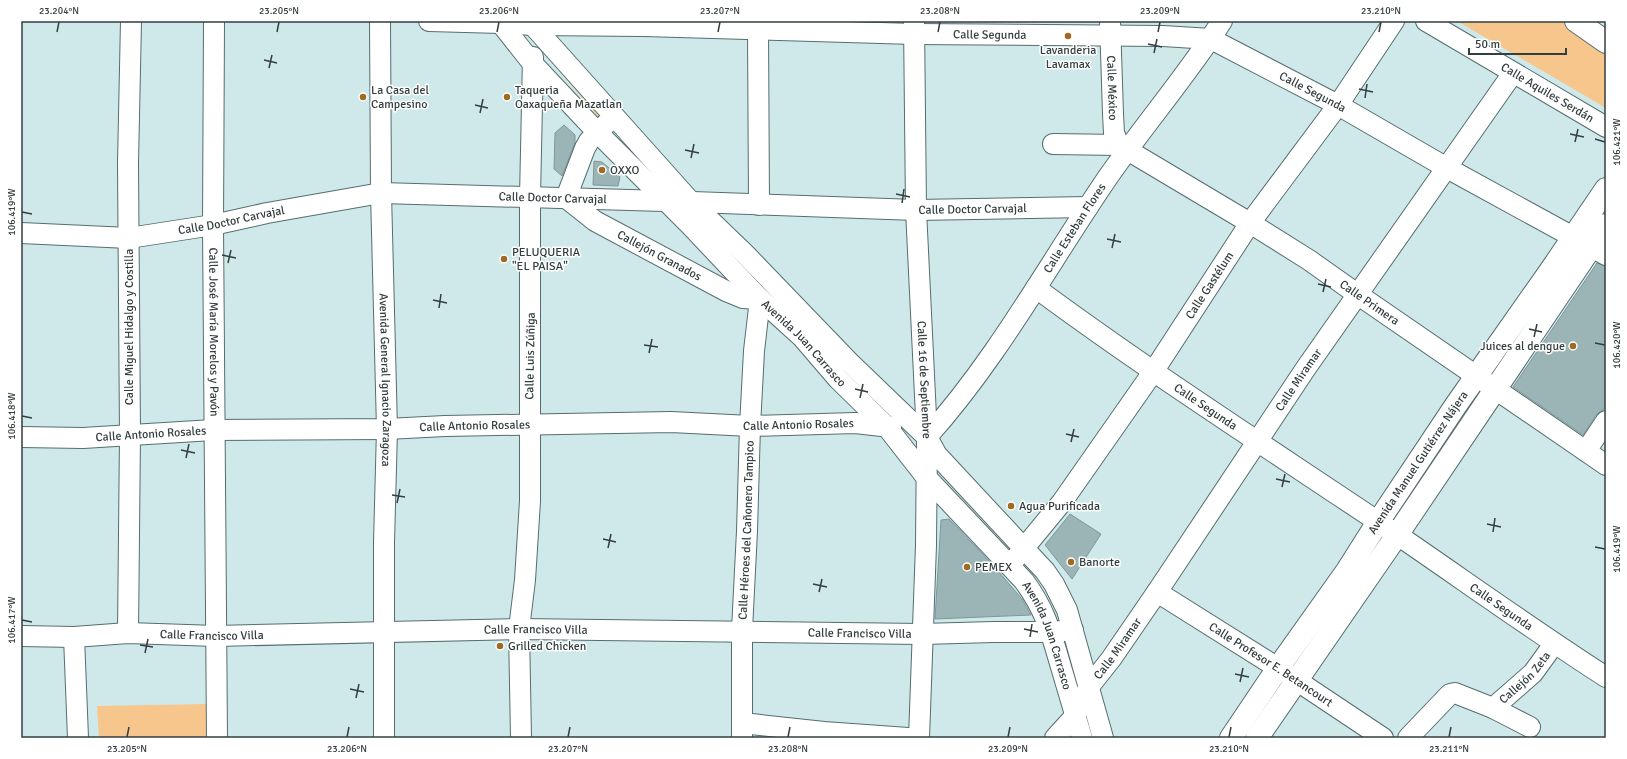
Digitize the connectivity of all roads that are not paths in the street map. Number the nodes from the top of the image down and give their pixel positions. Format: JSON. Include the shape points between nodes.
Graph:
{"nodes":[{"id":1,"x":131,"y":21,"type":"edge"},
{"id":2,"x":214,"y":21,"type":"edge"},
{"id":3,"x":380,"y":21,"type":"edge"},
{"id":4,"x":429,"y":21,"type":"edge"},
{"id":5,"x":1222,"y":21,"type":"edge"},
{"id":6,"x":1394,"y":21,"type":"edge"},
{"id":7,"x":1426,"y":21,"type":"edge"},
{"id":8,"x":1576,"y":21,"type":"edge"},
{"id":9,"x":500,"y":22,"type":"edge"},
{"id":10,"x":531,"y":22,"type":"edge"},
{"id":11,"x":644,"y":23,"type":"edge"},
{"id":12,"x":914,"y":27,"type":"edge"},
{"id":13,"x":758,"y":29,"type":"junction"},
{"id":14,"x":1111,"y":29,"type":"edge"},
{"id":15,"x":1211,"y":39,"type":"junction"},
{"id":16,"x":1606,"y":42,"type":"edge"},
{"id":17,"x":533,"y":64,"type":"junction"},
{"id":18,"x":1513,"y":73,"type":"junction"},
{"id":19,"x":1338,"y":105,"type":"junction"},
{"id":20,"x":614,"y":116,"type":"junction"},
{"id":21,"x":1606,"y":127,"type":"edge"},
{"id":22,"x":597,"y":132,"type":"junction"},
{"id":23,"x":1053,"y":144,"type":"dead end"},
{"id":24,"x":1123,"y":148,"type":"junction"},
{"id":25,"x":1446,"y":168,"type":"junction"},
{"id":26,"x":1606,"y":189,"type":"edge"},
{"id":27,"x":381,"y":193,"type":"junction"},
{"id":28,"x":530,"y":196,"type":"junction"},
{"id":29,"x":566,"y":198,"type":"junction"},
{"id":30,"x":664,"y":201,"type":"junction"},
{"id":31,"x":691,"y":202,"type":"junction"},
{"id":32,"x":759,"y":205,"type":"junction"},
{"id":33,"x":1088,"y":207,"type":"junction"},
{"id":34,"x":916,"y":210,"type":"junction"},
{"id":35,"x":1250,"y":223,"type":"junction"},
{"id":36,"x":213,"y":225,"type":"junction"},
{"id":37,"x":1606,"y":225,"type":"edge"},
{"id":38,"x":21,"y":233,"type":"edge"},
{"id":39,"x":128,"y":238,"type":"junction"},
{"id":40,"x":1590,"y":246,"type":"edge"},
{"id":41,"x":774,"y":285,"type":"junction"},
{"id":42,"x":1036,"y":288,"type":"junction"},
{"id":43,"x":1357,"y":294,"type":"junction"},
{"id":44,"x":760,"y":300,"type":"junction"},
{"id":45,"x":1153,"y":372,"type":"junction"},
{"id":46,"x":1476,"y":376,"type":"junction"},
{"id":47,"x":1495,"y":390,"type":"junction"},
{"id":48,"x":1606,"y":421,"type":"edge"},
{"id":49,"x":529,"y":424,"type":"junction"},
{"id":50,"x":750,"y":426,"type":"junction"},
{"id":51,"x":887,"y":427,"type":"junction"},
{"id":52,"x":387,"y":429,"type":"junction"},
{"id":53,"x":214,"y":430,"type":"junction"},
{"id":54,"x":130,"y":435,"type":"junction"},
{"id":55,"x":21,"y":436,"type":"edge"},
{"id":56,"x":928,"y":436,"type":"junction"},
{"id":57,"x":1258,"y":442,"type":"junction"},
{"id":58,"x":1586,"y":451,"type":"junction"},
{"id":59,"x":1606,"y":465,"type":"edge"},
{"id":60,"x":926,"y":477,"type":"junction"},
{"id":61,"x":1378,"y":522,"type":"junction"},
{"id":62,"x":1397,"y":535,"type":"junction"},
{"id":63,"x":1024,"y":549,"type":"junction"},
{"id":64,"x":1009,"y":566,"type":"junction"},
{"id":65,"x":1158,"y":592,"type":"junction"},
{"id":66,"x":519,"y":628,"type":"junction"},
{"id":67,"x":742,"y":630,"type":"junction"},
{"id":68,"x":1073,"y":630,"type":"junction"},
{"id":69,"x":1051,"y":632,"type":"junction"},
{"id":70,"x":128,"y":633,"type":"junction"},
{"id":71,"x":384,"y":633,"type":"junction"},
{"id":72,"x":922,"y":634,"type":"junction"},
{"id":73,"x":21,"y":636,"type":"edge"},
{"id":74,"x":74,"y":636,"type":"junction"},
{"id":75,"x":216,"y":636,"type":"junction"},
{"id":76,"x":1554,"y":644,"type":"junction"},
{"id":77,"x":1278,"y":668,"type":"junction"},
{"id":78,"x":1606,"y":677,"type":"edge"},
{"id":79,"x":1297,"y":680,"type":"junction"},
{"id":80,"x":1088,"y":688,"type":"junction"},
{"id":81,"x":1493,"y":708,"type":"junction"},
{"id":82,"x":1076,"y":715,"type":"junction"},
{"id":83,"x":1530,"y":727,"type":"dead end"},
{"id":84,"x":742,"y":730,"type":"edge"},
{"id":85,"x":78,"y":738,"type":"edge"},
{"id":86,"x":217,"y":738,"type":"edge"},
{"id":87,"x":384,"y":738,"type":"edge"},
{"id":88,"x":521,"y":738,"type":"edge"},
{"id":89,"x":908,"y":738,"type":"edge"},
{"id":90,"x":919,"y":738,"type":"edge"},
{"id":91,"x":1055,"y":738,"type":"edge"},
{"id":92,"x":1082,"y":738,"type":"edge"},
{"id":93,"x":1103,"y":738,"type":"edge"},
{"id":94,"x":1232,"y":738,"type":"edge"},
{"id":95,"x":1257,"y":738,"type":"edge"},
{"id":96,"x":1383,"y":738,"type":"edge"},
{"id":97,"x":1408,"y":738,"type":"edge"}],
"edges":[{"from":1,"to":39,"type":"street","name":"Calle Miguel Hidalgo y Costilla"},
{"from":2,"to":36,"type":"street","name":"Calle José María Morelos y Pavón"},
{"from":3,"to":27,"type":"street","name":"Avenida General Ignacio Zaragoza"},
{"from":4,"to":9,"type":"street","name":"Calle Segunda"},
{"from":5,"to":15,"type":"street","name":"Calle Esteban Flores"},
{"from":6,"to":19,"type":"street","name":"Calle Gastélum"},
{"from":7,"to":18,"type":"street","name":"Calle Aquiles Serdán"},
{"from":8,"to":16,"type":"main road"},
{"from":9,"to":10,"type":"street","name":"Calle Segunda"},
{"from":9,"to":17,"type":"street","name":"Avenida Juan Carrasco"},
{"from":10,"to":11,"type":"street","name":"Calle Segunda"},
{"from":10,"to":17,"type":"street","name":"Calle Luis Zúñiga"},
{"from":10,"to":20,"type":"street","name":"Avenida Juan Carrasco"},
{"from":11,"to":13,"type":"street","name":"Calle Segunda"},
{"from":12,"to":13,"type":"street","name":"Calle Segunda"},
{"from":12,"to":14,"type":"street","name":"Calle Segunda"},
{"from":12,"to":34,"type":"street","name":"Calle 16 de Septiembre"},
{"from":13,"to":32,"type":"street"},
{"from":14,"to":15,"type":"street","name":"Calle Segunda"},
{"from":14,"to":24,"type":"street","name":"Calle México","via":[[1114,133]]},
{"from":15,"to":19,"type":"street","name":"Calle Segunda"},
{"from":15,"to":24,"type":"street","name":"Calle Esteban Flores"},
{"from":17,"to":22,"type":"street","name":"Avenida Juan Carrasco"},
{"from":17,"to":28,"type":"street","name":"Calle Luis Zúñiga"},
{"from":18,"to":21,"type":"street","name":"Calle Aquiles Serdán"},
{"from":18,"to":25,"type":"street","name":"Calle Miramar"},
{"from":19,"to":25,"type":"street","name":"Calle Segunda"},
{"from":19,"to":35,"type":"street","name":"Calle Gastélum"},
{"from":20,"to":22,"type":"street"},
{"from":20,"to":31,"type":"street","name":"Avenida Juan Carrasco"},
{"from":22,"to":29,"type":"street","via":[[585,148]]},
{"from":22,"to":30,"type":"street","name":"Avenida Juan Carrasco"},
{"from":23,"to":24,"type":"street"},
{"from":24,"to":33,"type":"street","name":"Calle Esteban Flores"},
{"from":24,"to":35,"type":"street","name":"Calle Primera"},
{"from":25,"to":40,"type":"street","name":"Calle Segunda"},
{"from":25,"to":43,"type":"street","name":"Calle Miramar"},
{"from":26,"to":40,"type":"main road","name":"Avenida Manuel Gutiérrez Nájera"},
{"from":27,"to":28,"type":"street","name":"Calle Doctor Carvajal"},
{"from":27,"to":36,"type":"street","name":"Calle Doctor Carvajal"},
{"from":27,"to":52,"type":"street","name":"Avenida General Ignacio Zaragoza"},
{"from":28,"to":29,"type":"street","name":"Calle Doctor Carvajal"},
{"from":28,"to":49,"type":"street","name":"Calle Luis Zúñiga"},
{"from":29,"to":30,"type":"street","name":"Calle Doctor Carvajal"},
{"from":29,"to":44,"type":"street","name":"Callejón Granados","via":[[595,222],[726,291],[744,298]]},
{"from":30,"to":31,"type":"street","name":"Calle Doctor Carvajal"},
{"from":30,"to":44,"type":"street","name":"Avenida Juan Carrasco"},
{"from":31,"to":32,"type":"street","name":"Calle Doctor Carvajal"},
{"from":31,"to":41,"type":"street","name":"Avenida Juan Carrasco"},
{"from":32,"to":34,"type":"street","name":"Calle Doctor Carvajal"},
{"from":33,"to":34,"type":"street","name":"Calle Doctor Carvajal"},
{"from":33,"to":42,"type":"street","name":"Calle Esteban Flores"},
{"from":34,"to":56,"type":"street","name":"Calle 16 de Septiembre"},
{"from":35,"to":43,"type":"street","name":"Calle Primera"},
{"from":35,"to":45,"type":"street","name":"Calle Gastélum"},
{"from":36,"to":39,"type":"street","name":"Calle Doctor Carvajal"},
{"from":36,"to":53,"type":"street","name":"Calle José María Morelos y Pavón"},
{"from":37,"to":40,"type":"main road","name":"Avenida Manuel Gutiérrez Nájera"},
{"from":38,"to":39,"type":"street","name":"Calle Doctor Carvajal"},
{"from":39,"to":54,"type":"street","name":"Calle Miguel Hidalgo y Costilla"},
{"from":40,"to":46,"type":"main road","name":"Avenida Manuel Gutiérrez Nájera","via":[[1553,267]]},
{"from":40,"to":47,"type":"main road","name":"Avenida Manuel Gutiérrez Nájera"},
{"from":41,"to":44,"type":"street"},
{"from":41,"to":56,"type":"street","name":"Avenida Juan Carrasco","via":[[849,362]]},
{"from":42,"to":45,"type":"street","name":"Calle Segunda"},
{"from":42,"to":56,"type":"street","name":"Calle Esteban Flores","via":[[962,395]]},
{"from":43,"to":46,"type":"street","name":"Calle Primera"},
{"from":43,"to":57,"type":"street","name":"Calle Miramar"},
{"from":44,"to":50,"type":"street","name":"Calle Héroes del Cañonero Tampico"},
{"from":44,"to":51,"type":"street","name":"Avenida Juan Carrasco","via":[[802,338],[838,379]]},
{"from":45,"to":57,"type":"street","name":"Calle Segunda"},
{"from":45,"to":63,"type":"street","name":"Calle Gastélum","via":[[1062,502]]},
{"from":46,"to":47,"type":"street","name":"Calle Primera"},
{"from":46,"to":61,"type":"main road","name":"Avenida Manuel Gutiérrez Nájera"},
{"from":47,"to":58,"type":"street","name":"Calle Primera"},
{"from":47,"to":62,"type":"main road","name":"Avenida Manuel Gutiérrez Nájera"},
{"from":48,"to":58,"type":"street"},
{"from":49,"to":50,"type":"street","name":"Calle Antonio Rosales","via":[[671,422]]},
{"from":49,"to":52,"type":"street","name":"Calle Antonio Rosales"},
{"from":49,"to":66,"type":"street","name":"Calle Luis Zúñiga","via":[[530,502]]},
{"from":50,"to":51,"type":"street","name":"Calle Antonio Rosales","via":[[855,423]]},
{"from":50,"to":67,"type":"street","name":"Calle Héroes del Cañonero Tampico"},
{"from":51,"to":56,"type":"street","name":"Calle Antonio Rosales"},
{"from":51,"to":60,"type":"street","name":"Avenida Juan Carrasco"},
{"from":52,"to":53,"type":"street","name":"Calle Antonio Rosales"},
{"from":52,"to":71,"type":"street","name":"Avenida General Ignacio Zaragoza"},
{"from":53,"to":54,"type":"street","name":"Calle Antonio Rosales"},
{"from":53,"to":75,"type":"street","name":"Calle José María Morelos y Pavón"},
{"from":54,"to":55,"type":"street","name":"Calle Antonio Rosales","via":[[83,438]]},
{"from":54,"to":70,"type":"street","name":"Calle Miguel Hidalgo y Costilla"},
{"from":56,"to":60,"type":"street","name":"Calle 16 de Septiembre"},
{"from":56,"to":63,"type":"street","name":"Avenida Juan Carrasco","via":[[937,455]]},
{"from":57,"to":61,"type":"street","name":"Calle Segunda"},
{"from":57,"to":65,"type":"street","name":"Calle Miramar"},
{"from":58,"to":59,"type":"street","name":"Calle Primera"},
{"from":60,"to":64,"type":"street","name":"Avenida Juan Carrasco"},
{"from":60,"to":72,"type":"street","name":"Calle 16 de Septiembre"},
{"from":61,"to":62,"type":"street","name":"Calle Segunda"},
{"from":61,"to":77,"type":"main road","name":"Avenida Manuel Gutiérrez Nájera","via":[[1347,571]]},
{"from":62,"to":76,"type":"street","name":"Calle Segunda"},
{"from":62,"to":79,"type":"main road","name":"Avenida Manuel Gutiérrez Nájera"},
{"from":63,"to":64,"type":"street","name":"Calle Gastélum"},
{"from":63,"to":68,"type":"street","name":"Avenida Juan Carrasco","via":[[1054,584],[1068,610]]},
{"from":64,"to":69,"type":"street","name":"Avenida Juan Carrasco","via":[[1035,597]]},
{"from":65,"to":77,"type":"street","name":"Calle Profesor E. Betancourt"},
{"from":65,"to":80,"type":"street","name":"Calle Miramar"},
{"from":66,"to":67,"type":"street","name":"Calle Francisco Villa","via":[[630,631]]},
{"from":66,"to":71,"type":"street","name":"Calle Francisco Villa"},
{"from":66,"to":88,"type":"street","name":"Calle Luis Zúñiga"},
{"from":67,"to":72,"type":"street","name":"Calle Francisco Villa"},
{"from":67,"to":84,"type":"street","name":"Calle Héroes del Cañonero Tampico"},
{"from":68,"to":69,"type":"street","name":"Calle Francisco Villa"},
{"from":68,"to":80,"type":"street","name":"Avenida Juan Carrasco"},
{"from":69,"to":72,"type":"street","name":"Calle Francisco Villa"},
{"from":69,"to":82,"type":"street","name":"Avenida Juan Carrasco"},
{"from":70,"to":74,"type":"street","name":"Calle Francisco Villa"},
{"from":70,"to":75,"type":"street","name":"Calle Francisco Villa"},
{"from":71,"to":75,"type":"street","name":"Calle Francisco Villa"},
{"from":71,"to":87,"type":"street","name":"Avenida General Ignacio Zaragoza"},
{"from":72,"to":90,"type":"street","name":"Calle 16 de Septiembre"},
{"from":73,"to":74,"type":"street","name":"Calle Francisco Villa"},
{"from":74,"to":85,"type":"street"},
{"from":75,"to":86,"type":"street","name":"Calle José María Morelos y Pavón"},
{"from":76,"to":78,"type":"street","name":"Calle Segunda"},
{"from":76,"to":81,"type":"street","name":"Callejón Zeta","via":[[1533,673]]},
{"from":77,"to":79,"type":"street","name":"Calle Profesor E. Betancourt"},
{"from":77,"to":94,"type":"main road","name":"Avenida Manuel Gutiérrez Nájera"},
{"from":79,"to":95,"type":"main road","name":"Avenida Manuel Gutiérrez Nájera"},
{"from":79,"to":96,"type":"street","name":"Calle Profesor E. Betancourt"},
{"from":80,"to":82,"type":"street","name":"Calle Miramar"},
{"from":80,"to":93,"type":"street","name":"Avenida Juan Carrasco"},
{"from":81,"to":83,"type":"street","name":"Callejón Zeta"},
{"from":81,"to":97,"type":"street","name":"Callejón Zeta","via":[[1455,693],[1450,694]]},
{"from":82,"to":91,"type":"street","name":"Calle Miramar"},
{"from":82,"to":92,"type":"street","name":"Avenida Juan Carrasco"},
{"from":84,"to":89,"type":"street"}]}
